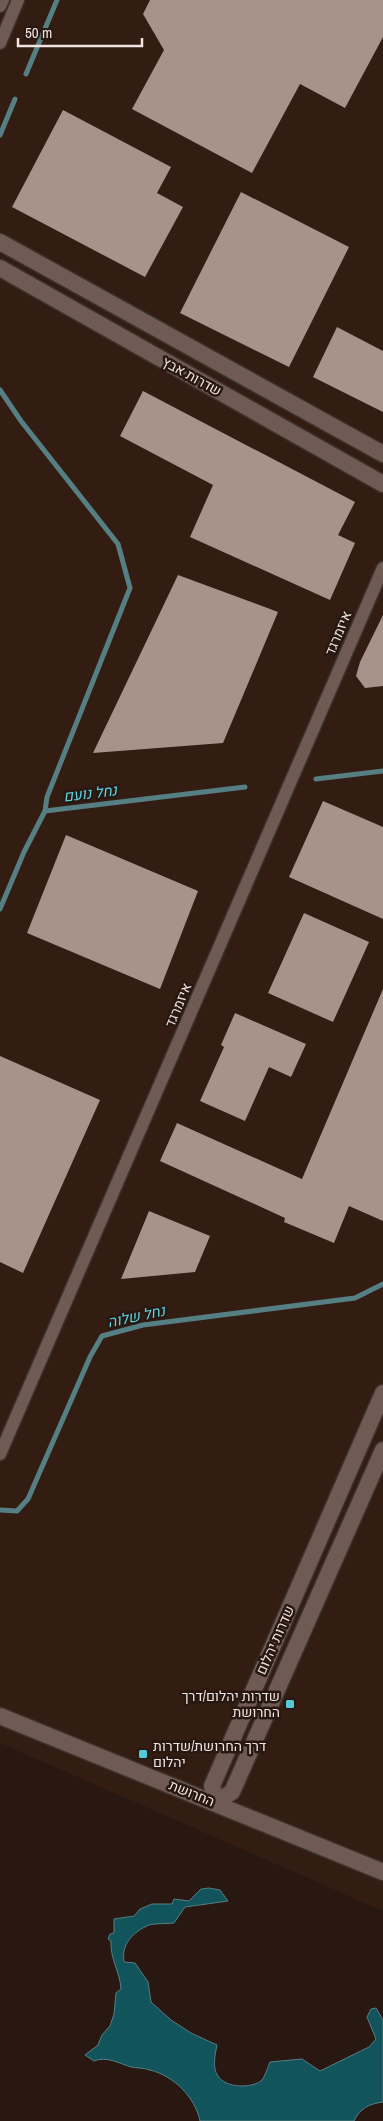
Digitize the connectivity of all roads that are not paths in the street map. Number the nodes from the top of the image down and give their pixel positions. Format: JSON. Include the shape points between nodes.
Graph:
{"nodes":[{"id":1,"x":3,"y":0,"type":"edge"},
{"id":2,"x":18,"y":0,"type":"edge"},
{"id":3,"x":0,"y":6,"type":"edge"},
{"id":4,"x":0,"y":43,"type":"edge"},
{"id":5,"x":0,"y":242,"type":"edge"},
{"id":6,"x":0,"y":268,"type":"edge"},
{"id":7,"x":383,"y":454,"type":"edge"},
{"id":8,"x":383,"y":484,"type":"edge"},
{"id":9,"x":383,"y":568,"type":"edge"},
{"id":10,"x":383,"y":1393,"type":"edge"},
{"id":11,"x":383,"y":1450,"type":"edge"},
{"id":12,"x":0,"y":1454,"type":"edge"},
{"id":13,"x":0,"y":1716,"type":"edge"},
{"id":14,"x":216,"y":1802,"type":"junction"},
{"id":15,"x":383,"y":1872,"type":"edge"}],
"edges":[{"from":1,"to":3,"type":"street"},
{"from":2,"to":4,"type":"street"},
{"from":5,"to":7,"type":"street","name":"שדרות אבץ"},
{"from":6,"to":8,"type":"street","name":"שדרות אבץ"},
{"from":9,"to":12,"type":"street","name":"איזמרגד"},
{"from":10,"to":14,"type":"street","name":"שדרות יהלום","via":[[212,1786]]},
{"from":11,"to":14,"type":"street","name":"שדרות יהלום","via":[[232,1792]]},
{"from":13,"to":14,"type":"street","name":"החרושת"},
{"from":14,"to":15,"type":"street","name":"החרושת"}]}
